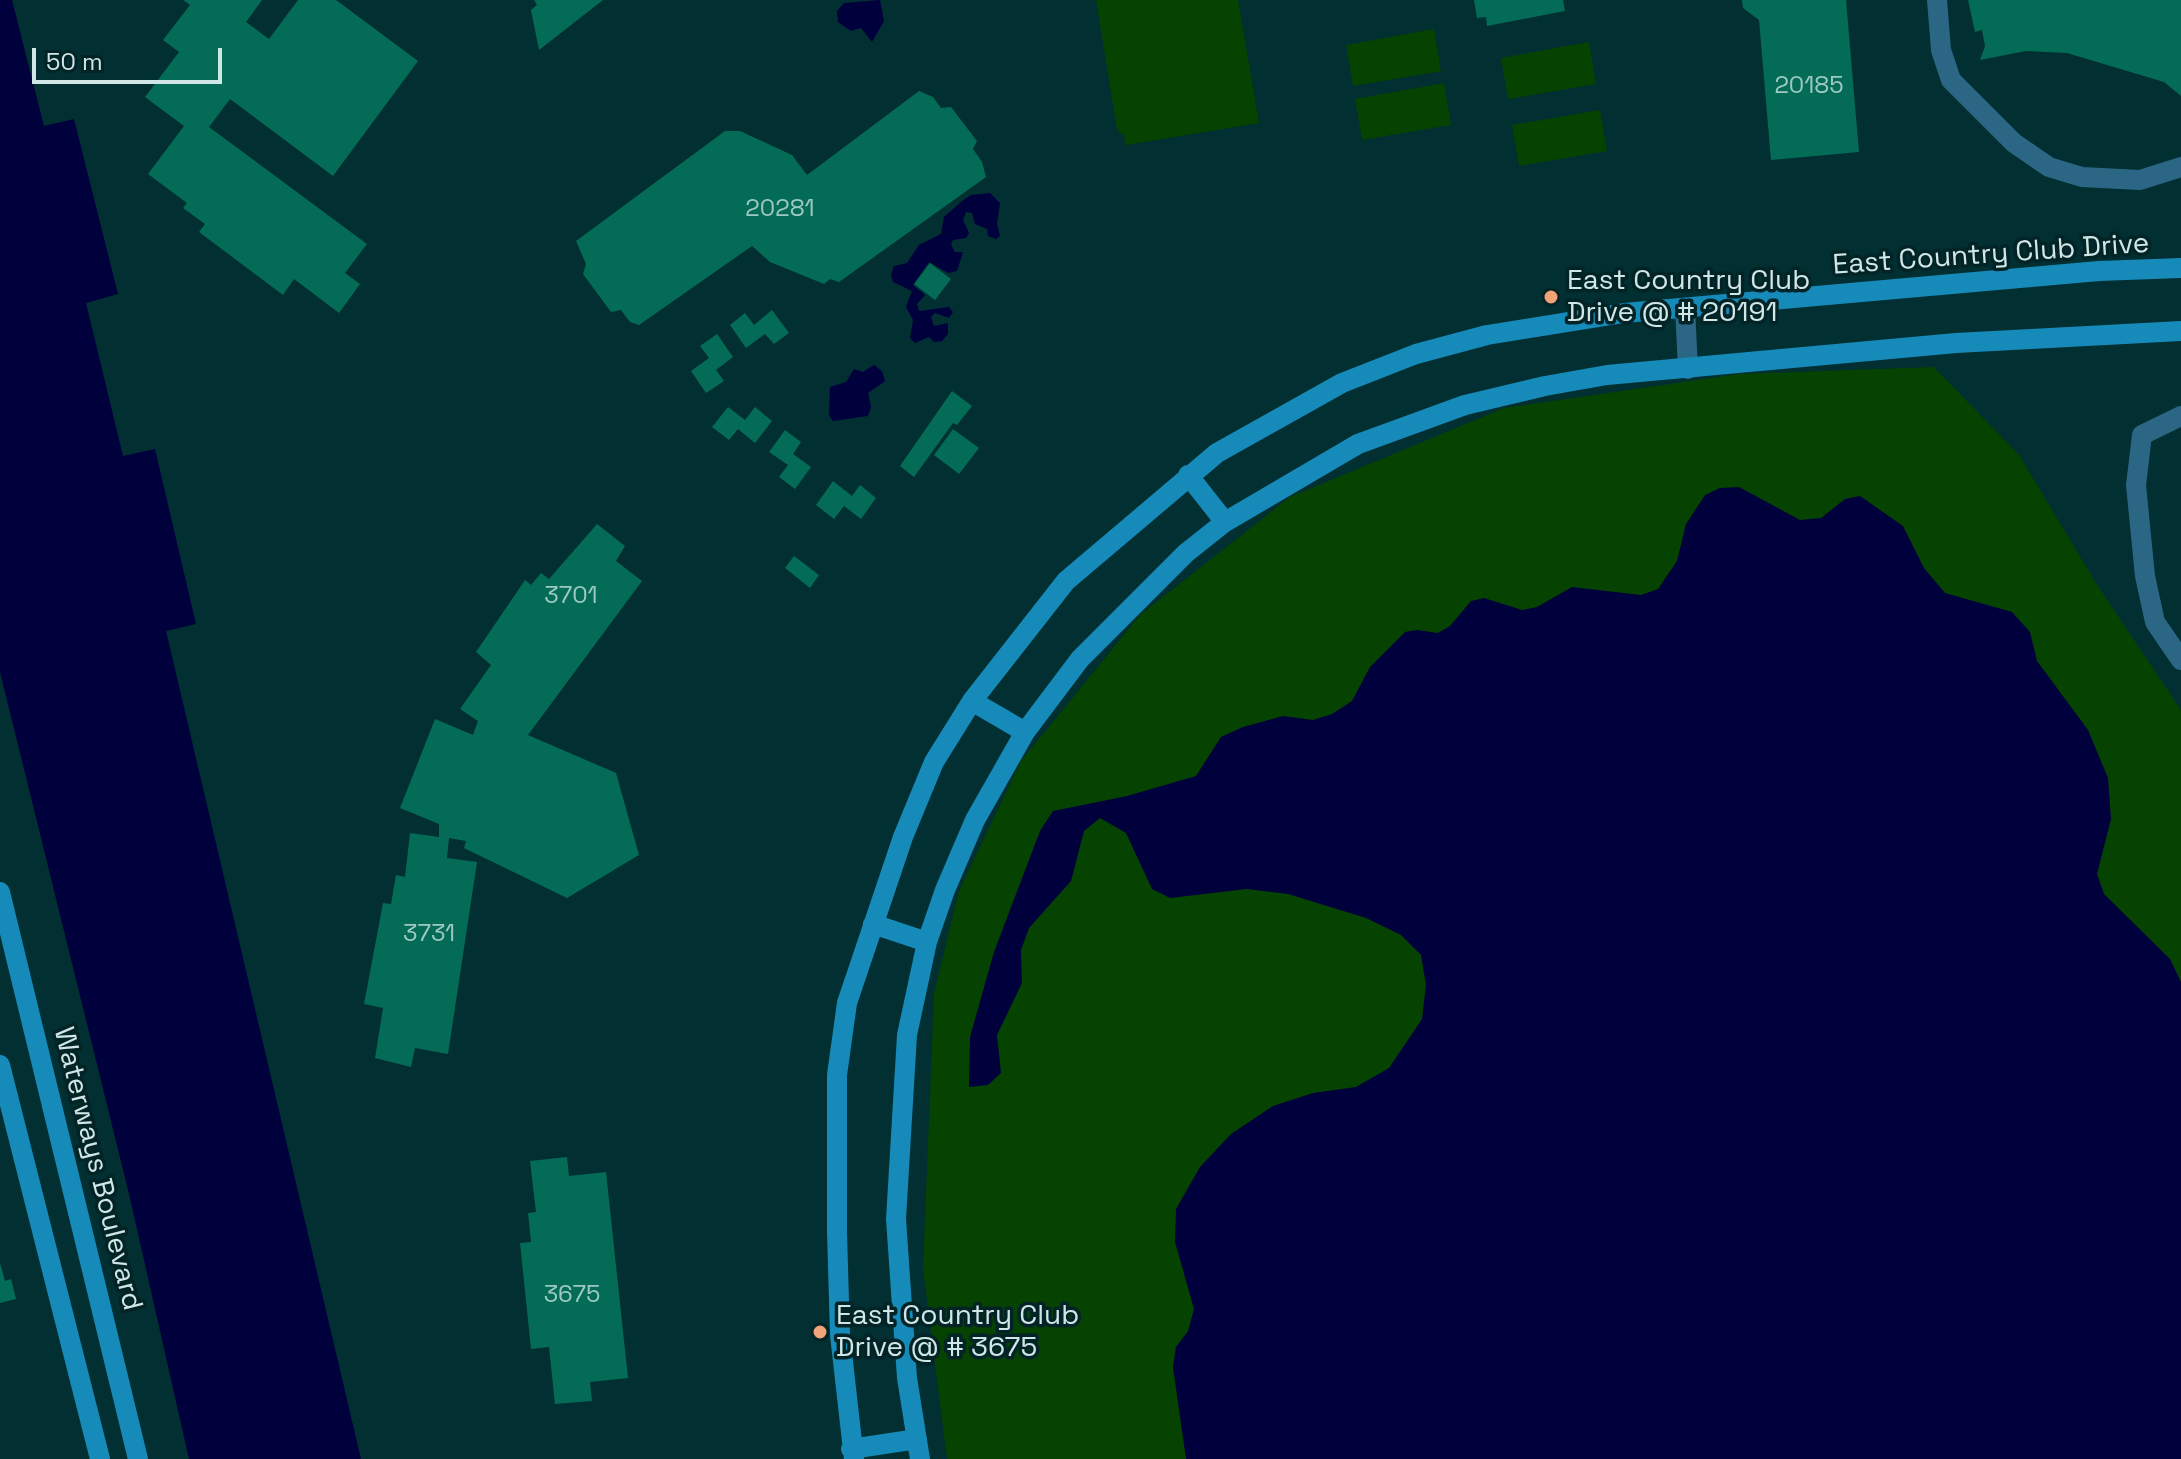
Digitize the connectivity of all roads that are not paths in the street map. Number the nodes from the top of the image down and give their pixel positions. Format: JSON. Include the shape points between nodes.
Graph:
{"nodes":[{"id":1,"x":1937,"y":0,"type":"edge"},
{"id":2,"x":2181,"y":167,"type":"edge"},
{"id":3,"x":2181,"y":268,"type":"edge"},
{"id":4,"x":1685,"y":308,"type":"junction"},
{"id":5,"x":2181,"y":331,"type":"edge"},
{"id":6,"x":1688,"y":369,"type":"junction"},
{"id":7,"x":2181,"y":416,"type":"edge"},
{"id":8,"x":1188,"y":475,"type":"junction"},
{"id":9,"x":1225,"y":522,"type":"junction"},
{"id":10,"x":2181,"y":660,"type":"edge"},
{"id":11,"x":972,"y":701,"type":"junction"},
{"id":12,"x":1025,"y":732,"type":"junction"},
{"id":13,"x":0,"y":892,"type":"edge"},
{"id":14,"x":875,"y":918,"type":"junction"},
{"id":15,"x":927,"y":942,"type":"junction"},
{"id":16,"x":0,"y":1065,"type":"edge"},
{"id":17,"x":919,"y":1449,"type":"edge"},
{"id":18,"x":853,"y":1454,"type":"edge"},
{"id":19,"x":100,"y":1459,"type":"edge"},
{"id":20,"x":138,"y":1459,"type":"edge"}],
"edges":[{"from":1,"to":2,"type":"street","via":[[1941,50],[1951,80],[2014,143],[2049,167],[2082,177],[2140,180]]},
{"from":3,"to":4,"type":"street","name":"East Country Club Drive"},
{"from":4,"to":6,"type":"street"},
{"from":4,"to":8,"type":"street","name":"East Country Club Drive","via":[[1487,335],[1416,354],[1342,383],[1217,453]]},
{"from":5,"to":6,"type":"street","via":[[1956,343]]},
{"from":6,"to":9,"type":"street","via":[[1607,375],[1465,405],[1358,444]]},
{"from":7,"to":10,"type":"street","via":[[2142,435],[2136,485],[2155,622]]},
{"from":8,"to":9,"type":"street"},
{"from":8,"to":11,"type":"street","name":"East Country Club Drive","via":[[1066,581]]},
{"from":9,"to":12,"type":"street","via":[[1186,553],[1080,659]]},
{"from":11,"to":12,"type":"street"},
{"from":11,"to":14,"type":"street","name":"East Country Club Drive","via":[[934,762]]},
{"from":12,"to":15,"type":"street","via":[[975,820]]},
{"from":13,"to":20,"type":"street","name":"Waterways Boulevard"},
{"from":14,"to":15,"type":"street"},
{"from":14,"to":18,"type":"street","name":"East Country Club Drive","via":[[847,1003],[837,1075],[840,1335]]},
{"from":15,"to":17,"type":"street","via":[[907,1035],[896,1219],[907,1378]]},
{"from":16,"to":19,"type":"street"},
{"from":17,"to":18,"type":"street"}]}
